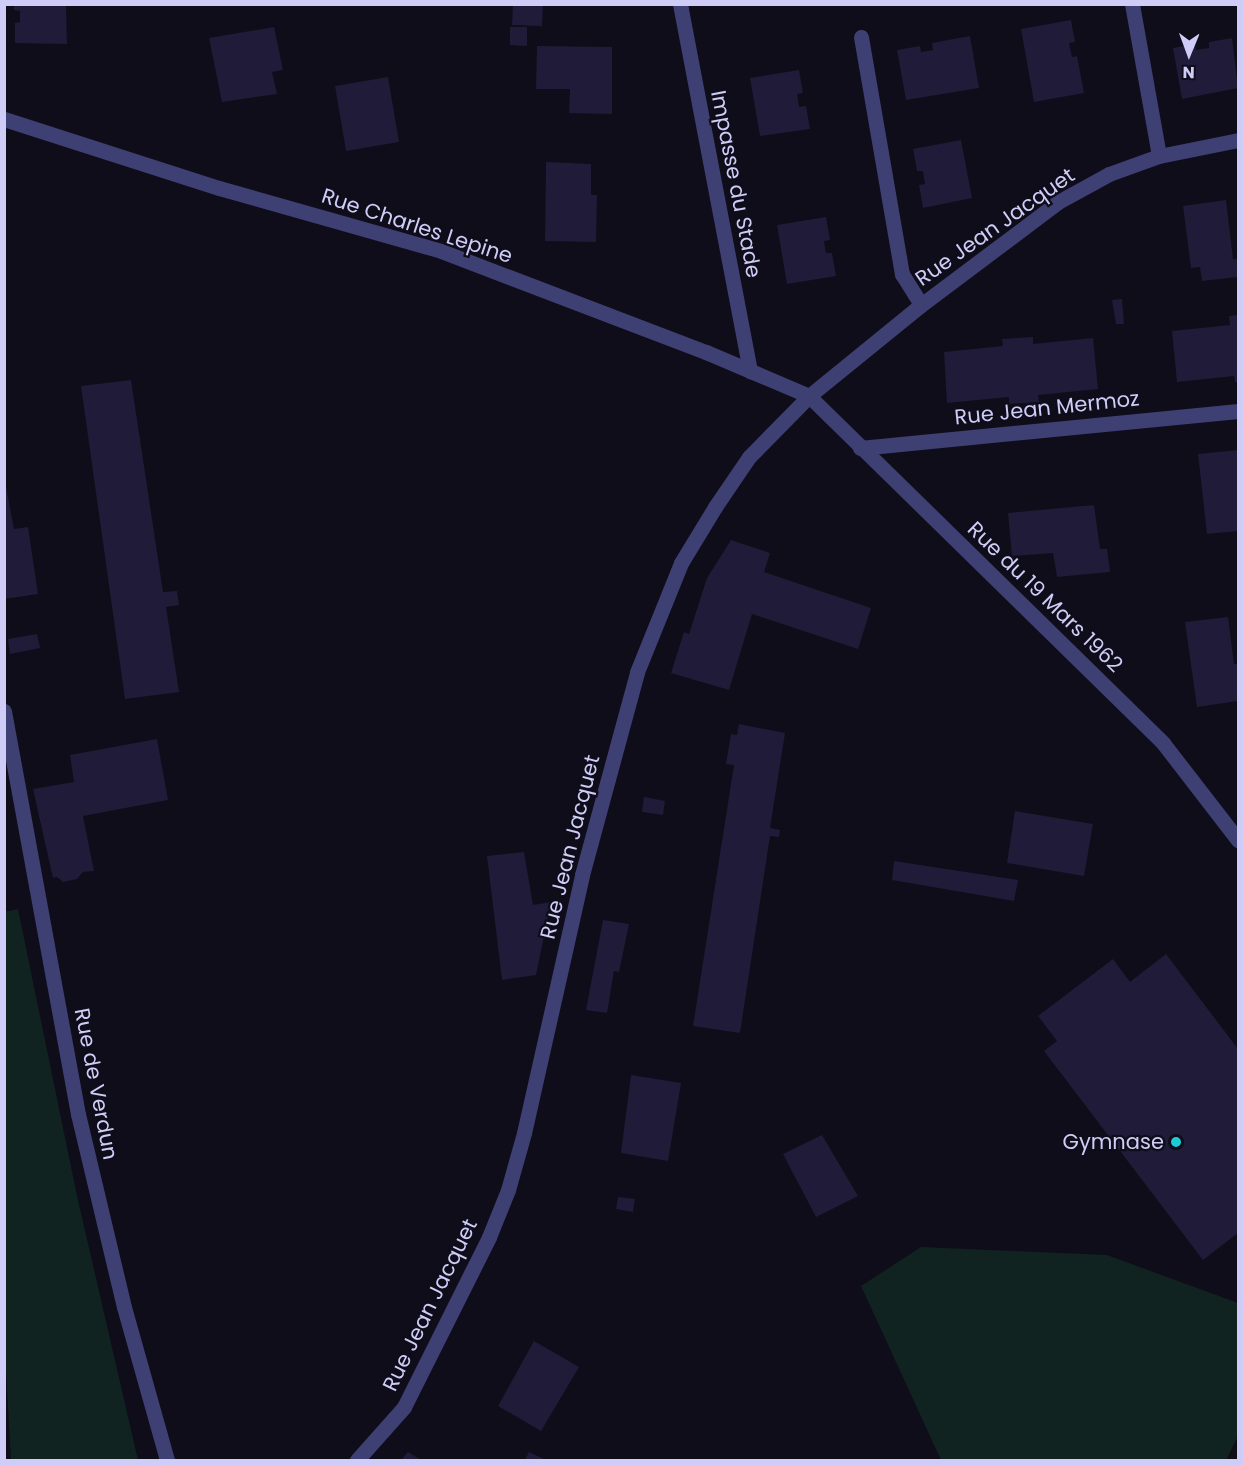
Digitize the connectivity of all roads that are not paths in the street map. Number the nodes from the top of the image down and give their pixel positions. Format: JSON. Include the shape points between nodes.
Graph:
{"nodes":[{"id":1,"x":680,"y":4,"type":"edge"},
{"id":2,"x":1132,"y":4,"type":"edge"},
{"id":3,"x":861,"y":37,"type":"dead end"},
{"id":4,"x":4,"y":119,"type":"edge"},
{"id":5,"x":1239,"y":140,"type":"edge"},
{"id":6,"x":1159,"y":156,"type":"junction"},
{"id":7,"x":921,"y":305,"type":"junction"},
{"id":8,"x":750,"y":370,"type":"junction"},
{"id":9,"x":809,"y":396,"type":"junction"},
{"id":10,"x":1239,"y":411,"type":"edge"},
{"id":11,"x":860,"y":448,"type":"junction"},
{"id":12,"x":4,"y":711,"type":"edge"},
{"id":13,"x":1239,"y":840,"type":"edge"},
{"id":14,"x":166,"y":1461,"type":"edge"},
{"id":15,"x":357,"y":1461,"type":"edge"}],
"edges":[{"from":1,"to":8,"type":"street","name":"Impasse du Stade"},
{"from":2,"to":6,"type":"street"},
{"from":3,"to":7,"type":"street","name":"Rue Jean Jacquet","via":[[902,274]]},
{"from":4,"to":8,"type":"street","name":"Rue Charles Lepine","via":[[219,189],[441,251]]},
{"from":5,"to":6,"type":"street","name":"Rue Jean Jacquet"},
{"from":6,"to":7,"type":"street","name":"Rue Jean Jacquet","via":[[1109,174],[1058,202]]},
{"from":7,"to":9,"type":"street","name":"Rue Jean Jacquet"},
{"from":8,"to":9,"type":"street","name":"Rue Charles Lepine"},
{"from":9,"to":11,"type":"street","name":"Rue du 19 Mars 1962"},
{"from":9,"to":15,"type":"street","name":"Rue Jean Jacquet","via":[[749,457],[681,563],[654,625],[637,672],[582,875],[508,1190],[404,1407]]},
{"from":10,"to":11,"type":"street","name":"Rue Jean Mermoz"},
{"from":11,"to":13,"type":"street","name":"Rue du 19 Mars 1962","via":[[1163,742]]},
{"from":12,"to":14,"type":"street","name":"Rue de Verdun","via":[[78,1114]]}]}
